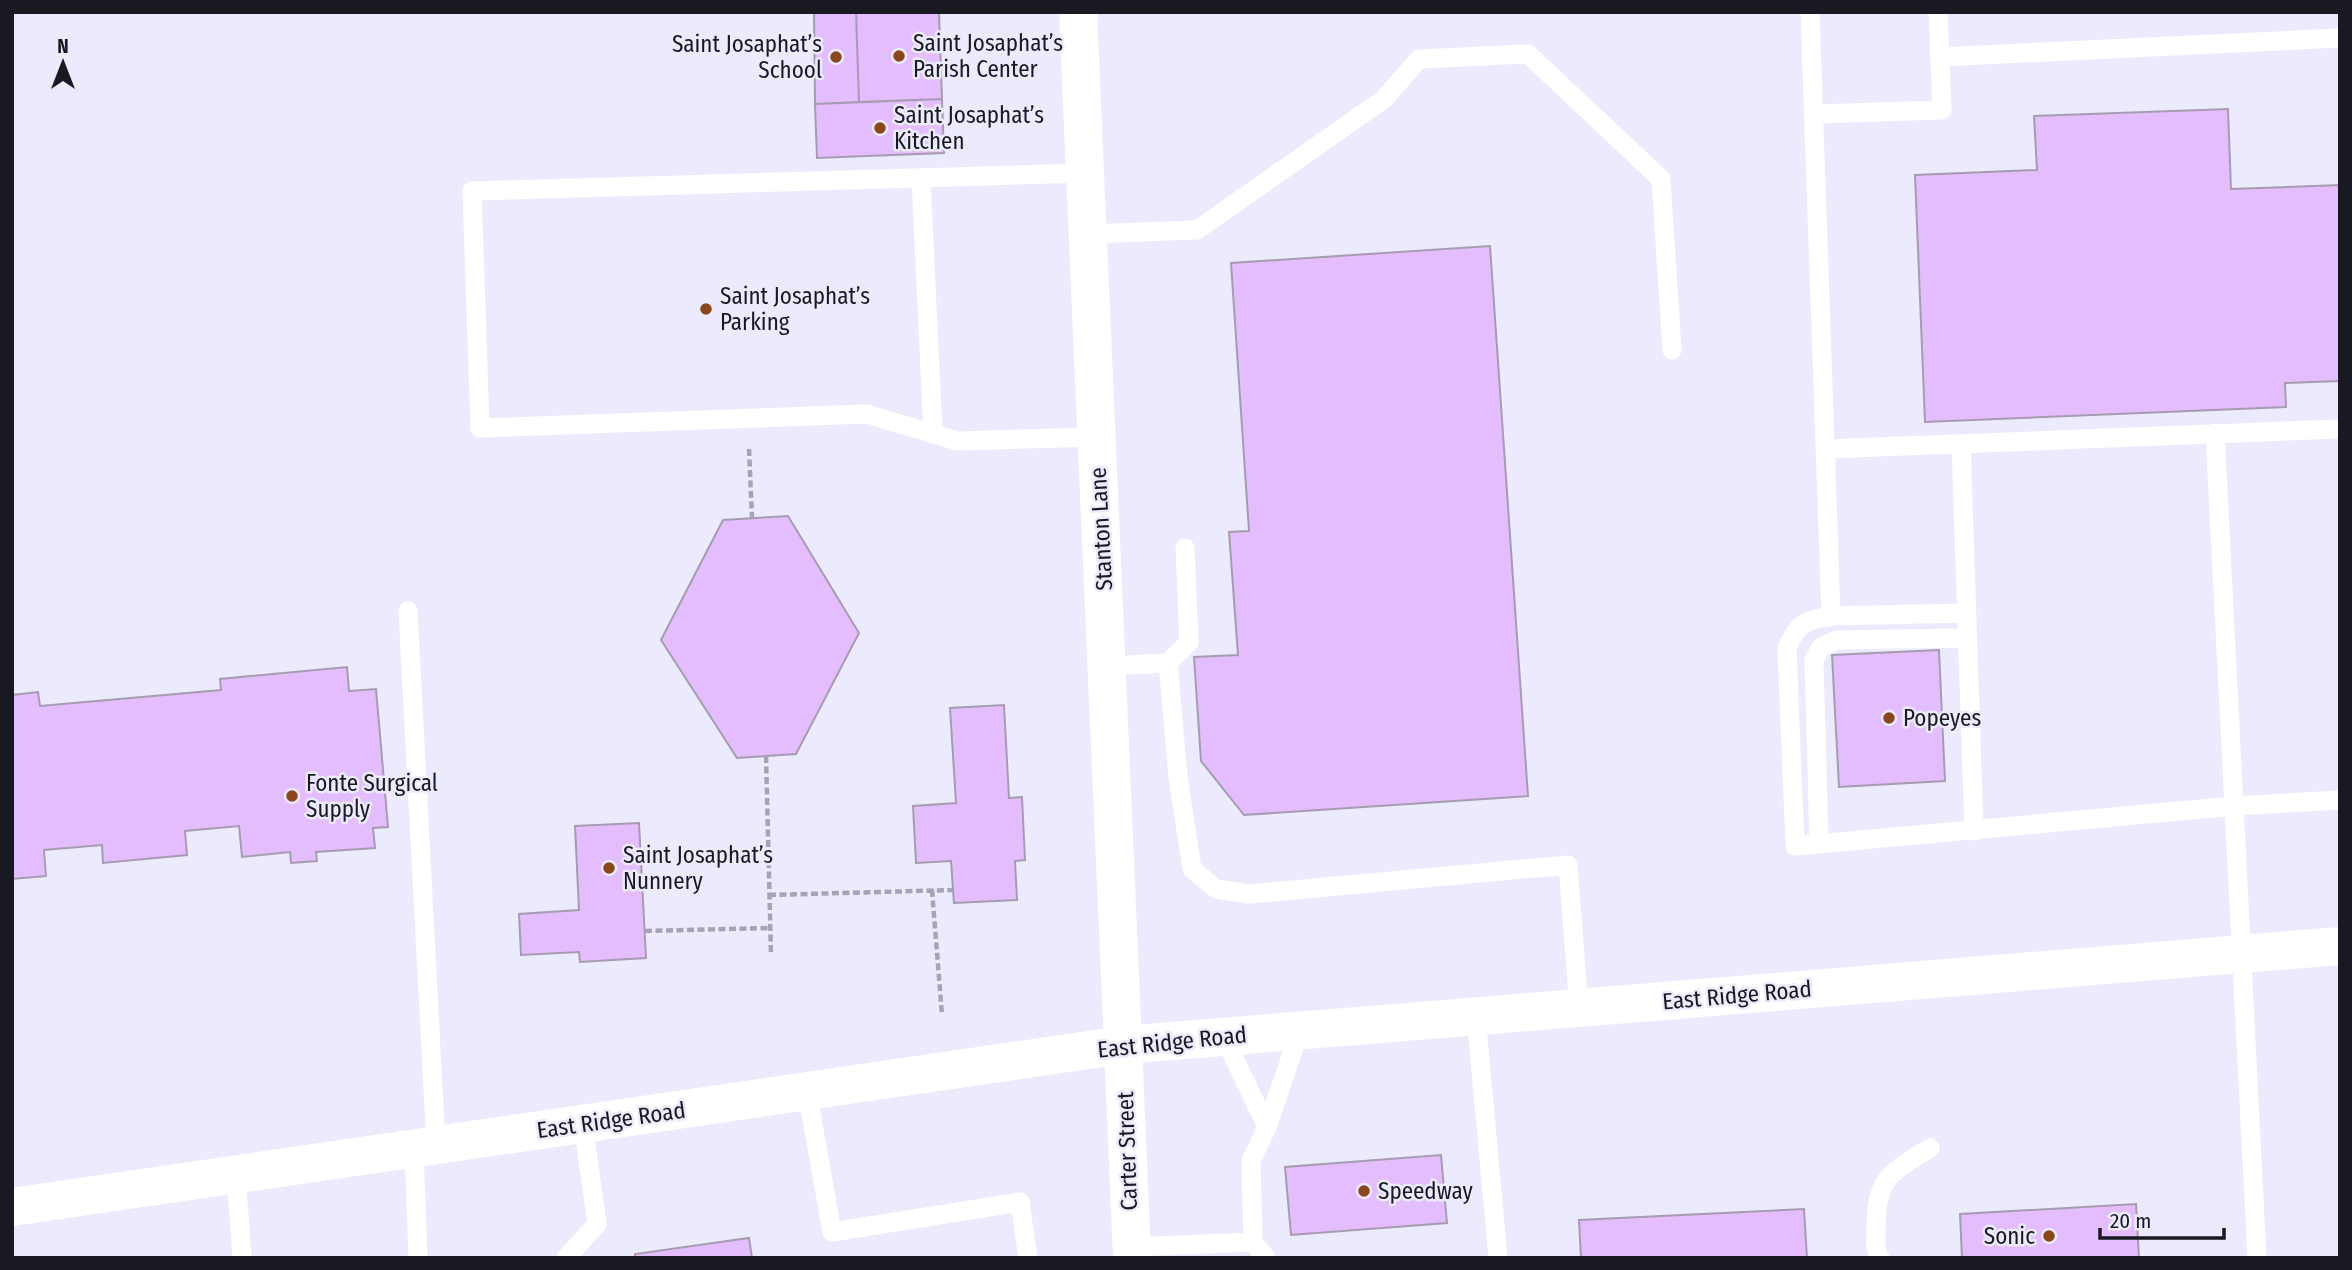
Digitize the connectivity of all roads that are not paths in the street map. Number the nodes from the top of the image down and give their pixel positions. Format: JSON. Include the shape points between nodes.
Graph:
{"nodes":[{"id":1,"x":1078,"y":12,"type":"edge"},
{"id":2,"x":1810,"y":12,"type":"edge"},
{"id":3,"x":1938,"y":12,"type":"edge"},
{"id":4,"x":2340,"y":38,"type":"edge"},
{"id":5,"x":1940,"y":57,"type":"junction"},
{"id":6,"x":1814,"y":114,"type":"junction"},
{"id":7,"x":1085,"y":173,"type":"junction"},
{"id":8,"x":921,"y":178,"type":"junction"},
{"id":9,"x":1087,"y":234,"type":"junction"},
{"id":10,"x":1672,"y":350,"type":"dead end"},
{"id":11,"x":2340,"y":429,"type":"edge"},
{"id":12,"x":2215,"y":433,"type":"junction"},
{"id":13,"x":933,"y":434,"type":"junction"},
{"id":14,"x":1097,"y":437,"type":"junction"},
{"id":15,"x":1961,"y":444,"type":"junction"},
{"id":16,"x":1825,"y":449,"type":"junction"},
{"id":17,"x":1185,"y":548,"type":"dead end"},
{"id":18,"x":408,"y":611,"type":"dead end"},
{"id":19,"x":1967,"y":613,"type":"junction"},
{"id":20,"x":1831,"y":616,"type":"junction"},
{"id":21,"x":1968,"y":638,"type":"junction"},
{"id":22,"x":1168,"y":663,"type":"junction"},
{"id":23,"x":1107,"y":666,"type":"junction"},
{"id":24,"x":2340,"y":800,"type":"edge"},
{"id":25,"x":2234,"y":806,"type":"junction"},
{"id":26,"x":1974,"y":831,"type":"junction"},
{"id":27,"x":1819,"y":844,"type":"junction"},
{"id":28,"x":2340,"y":946,"type":"edge"},
{"id":29,"x":2241,"y":954,"type":"junction"},
{"id":30,"x":1579,"y":1008,"type":"junction"},
{"id":31,"x":1476,"y":1016,"type":"junction"},
{"id":32,"x":1300,"y":1030,"type":"junction"},
{"id":33,"x":1224,"y":1037,"type":"junction"},
{"id":34,"x":1123,"y":1045,"type":"junction"},
{"id":35,"x":807,"y":1091,"type":"junction"},
{"id":36,"x":583,"y":1124,"type":"junction"},
{"id":37,"x":1267,"y":1127,"type":"junction"},
{"id":38,"x":425,"y":1147,"type":"junction"},
{"id":39,"x":1930,"y":1148,"type":"dead end"},
{"id":40,"x":236,"y":1173,"type":"junction"},
{"id":41,"x":12,"y":1207,"type":"edge"},
{"id":42,"x":1253,"y":1242,"type":"junction"},
{"id":43,"x":1131,"y":1253,"type":"edge"},
{"id":44,"x":242,"y":1258,"type":"edge"},
{"id":45,"x":418,"y":1258,"type":"edge"},
{"id":46,"x":566,"y":1258,"type":"edge"},
{"id":47,"x":1028,"y":1258,"type":"edge"},
{"id":48,"x":1266,"y":1258,"type":"edge"},
{"id":49,"x":1498,"y":1258,"type":"edge"},
{"id":50,"x":1880,"y":1258,"type":"edge"},
{"id":51,"x":2257,"y":1258,"type":"edge"}],
"edges":[{"from":1,"to":7,"type":"main road","name":"Stanton Lane"},
{"from":2,"to":6,"type":"lane"},
{"from":3,"to":5,"type":"lane"},
{"from":4,"to":5,"type":"lane"},
{"from":5,"to":6,"type":"lane","via":[[1942,110]]},
{"from":6,"to":16,"type":"lane"},
{"from":7,"to":8,"type":"lane"},
{"from":7,"to":9,"type":"main road","name":"Stanton Lane"},
{"from":8,"to":13,"type":"lane"},
{"from":8,"to":13,"type":"lane","via":[[472,191],[480,428],[867,414]]},
{"from":9,"to":10,"type":"lane","via":[[1197,230],[1384,99],[1419,59],[1528,54],[1661,179]]},
{"from":9,"to":14,"type":"main road","name":"Stanton Lane"},
{"from":11,"to":12,"type":"lane"},
{"from":12,"to":15,"type":"lane"},
{"from":12,"to":25,"type":"lane"},
{"from":13,"to":14,"type":"lane","via":[[957,441]]},
{"from":14,"to":23,"type":"main road","name":"Stanton Lane"},
{"from":15,"to":16,"type":"lane"},
{"from":15,"to":19,"type":"lane"},
{"from":16,"to":20,"type":"lane"},
{"from":17,"to":22,"type":"lane","via":[[1189,642]]},
{"from":18,"to":38,"type":"lane"},
{"from":19,"to":20,"type":"lane"},
{"from":19,"to":21,"type":"lane"},
{"from":20,"to":27,"type":"lane","via":[[1810,619],[1795,631],[1787,648],[1795,846]]},
{"from":21,"to":26,"type":"lane"},
{"from":21,"to":27,"type":"lane","via":[[1837,640],[1821,647],[1814,660]]},
{"from":22,"to":23,"type":"lane"},
{"from":22,"to":30,"type":"lane","via":[[1192,869],[1216,889],[1249,894],[1568,865]]},
{"from":23,"to":34,"type":"main road","name":"Stanton Lane"},
{"from":24,"to":25,"type":"lane"},
{"from":25,"to":26,"type":"lane"},
{"from":25,"to":29,"type":"lane"},
{"from":26,"to":27,"type":"lane"},
{"from":28,"to":29,"type":"main road","name":"East Ridge Road"},
{"from":29,"to":30,"type":"main road","name":"East Ridge Road"},
{"from":29,"to":51,"type":"lane"},
{"from":30,"to":31,"type":"main road","name":"East Ridge Road"},
{"from":31,"to":32,"type":"main road","name":"East Ridge Road"},
{"from":31,"to":49,"type":"lane"},
{"from":32,"to":33,"type":"main road","name":"East Ridge Road"},
{"from":32,"to":37,"type":"lane"},
{"from":33,"to":34,"type":"main road","name":"East Ridge Road"},
{"from":33,"to":37,"type":"lane"},
{"from":34,"to":35,"type":"main road","name":"East Ridge Road"},
{"from":34,"to":43,"type":"main road","name":"Carter Street"},
{"from":35,"to":36,"type":"main road","name":"East Ridge Road"},
{"from":35,"to":47,"type":"lane","via":[[832,1232],[1020,1202]]},
{"from":36,"to":38,"type":"main road","name":"East Ridge Road"},
{"from":36,"to":46,"type":"lane","via":[[597,1224]]},
{"from":37,"to":42,"type":"lane","via":[[1251,1161]]},
{"from":38,"to":40,"type":"main road","name":"East Ridge Road"},
{"from":38,"to":45,"type":"lane"},
{"from":39,"to":50,"type":"lane","via":[[1882,1184],[1876,1210]]},
{"from":40,"to":41,"type":"main road","name":"East Ridge Road"},
{"from":40,"to":44,"type":"lane"},
{"from":42,"to":43,"type":"lane"},
{"from":42,"to":48,"type":"lane"}]}
